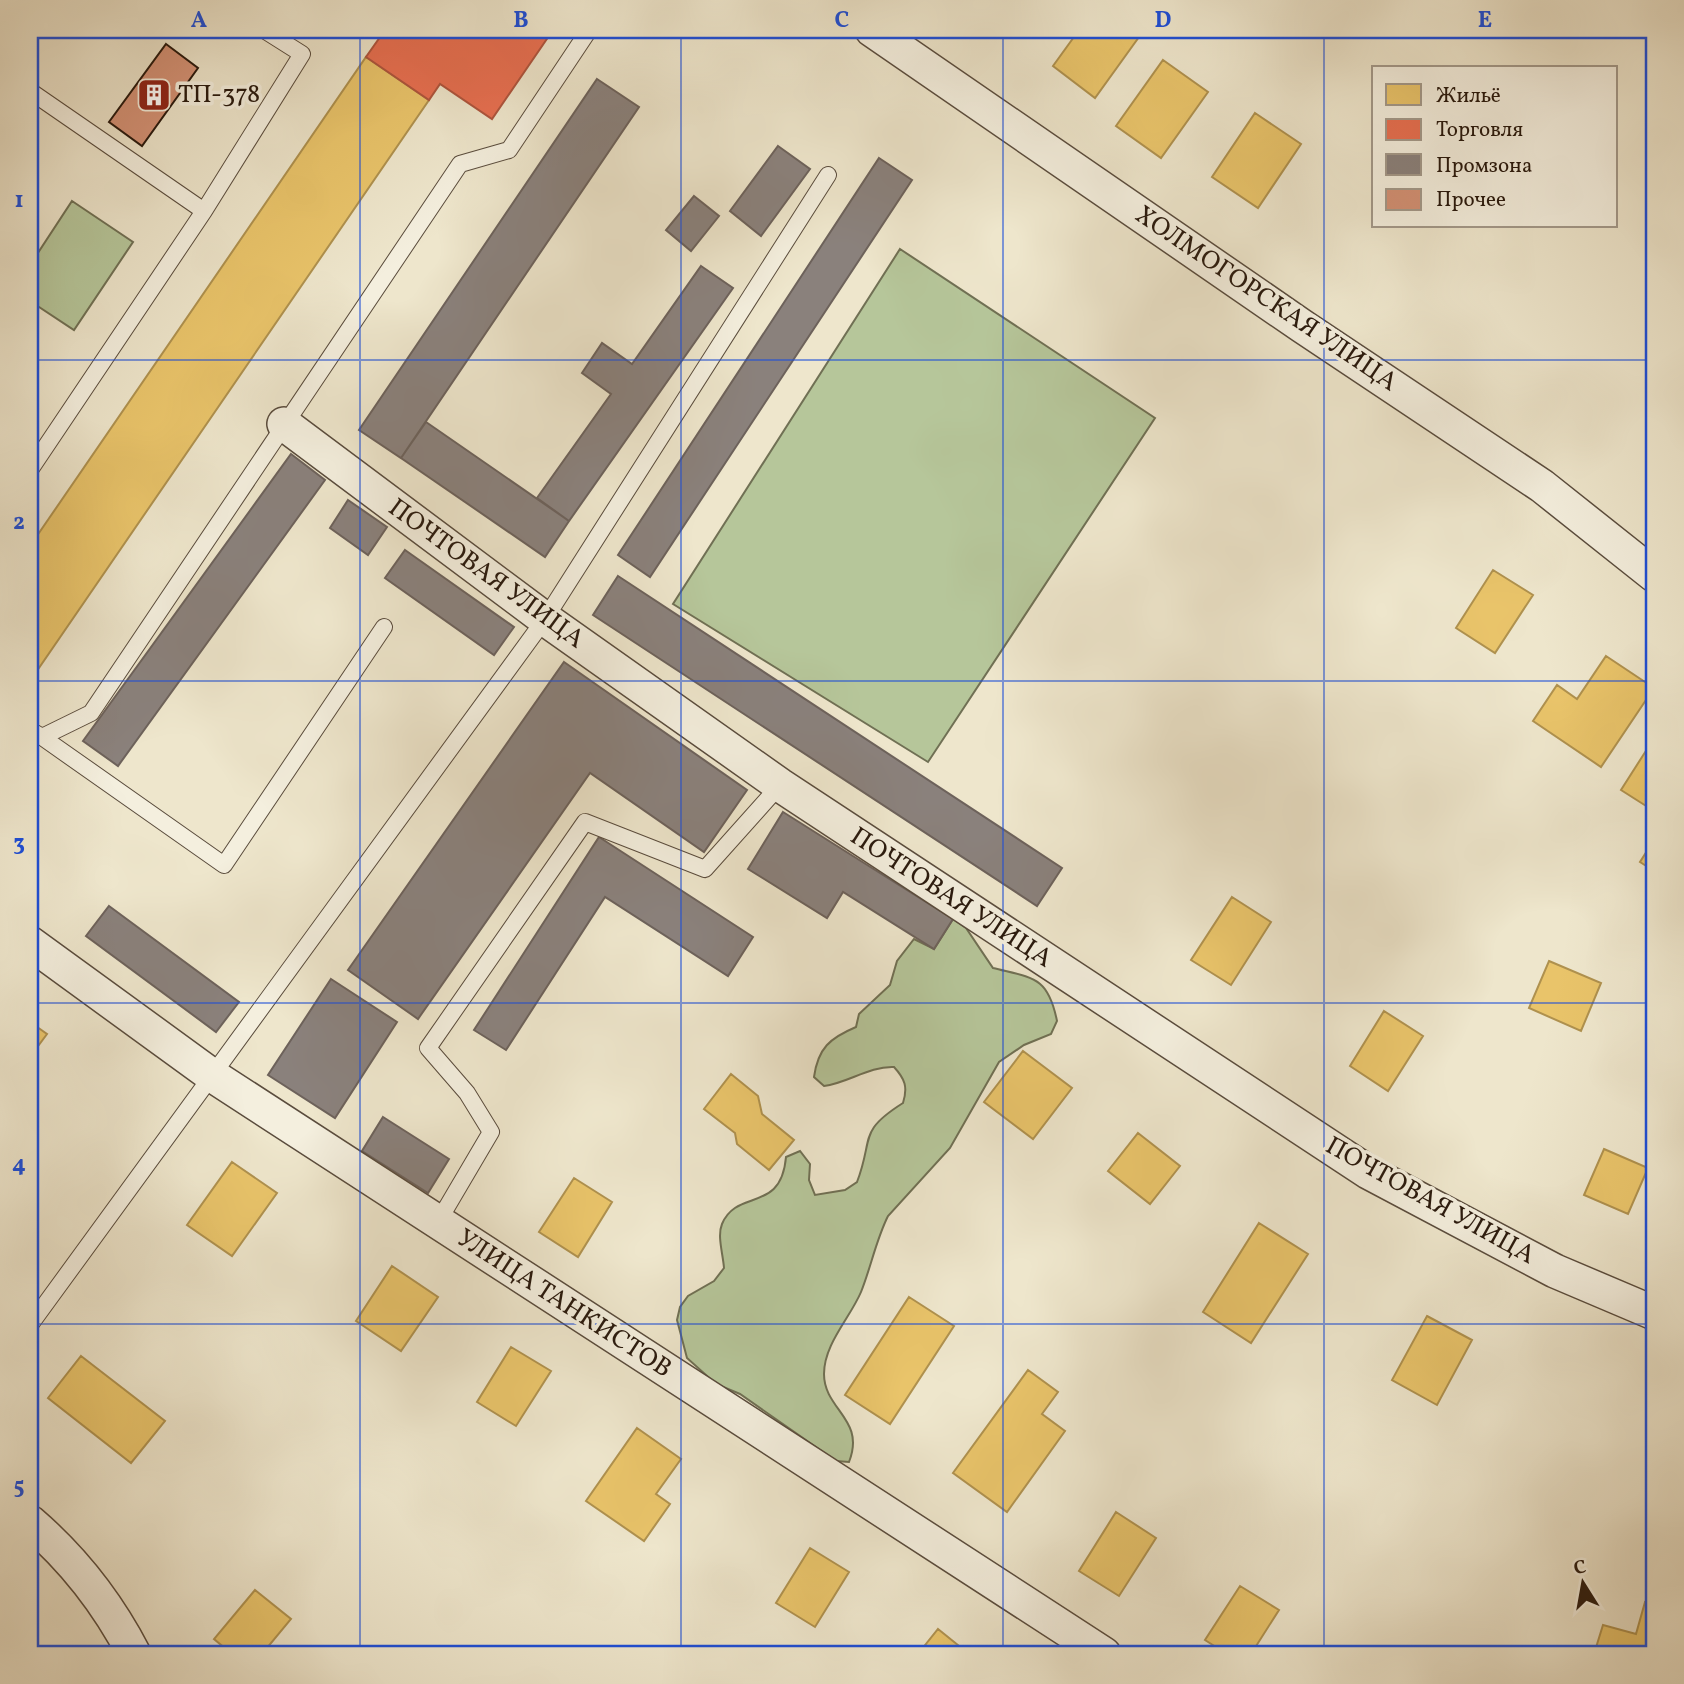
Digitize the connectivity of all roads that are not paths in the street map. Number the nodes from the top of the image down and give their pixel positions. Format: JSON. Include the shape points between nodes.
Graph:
{"nodes":[{"id":1,"x":264,"y":30,"type":"edge"},
{"id":2,"x":589,"y":30,"type":"edge"},
{"id":3,"x":872,"y":30,"type":"edge"},
{"id":4,"x":30,"y":92,"type":"edge"},
{"id":5,"x":828,"y":175,"type":"dead end"},
{"id":6,"x":204,"y":211,"type":"junction"},
{"id":7,"x":284,"y":424,"type":"junction"},
{"id":8,"x":30,"y":470,"type":"edge"},
{"id":9,"x":1654,"y":575,"type":"edge"},
{"id":10,"x":545,"y":619,"type":"junction"},
{"id":11,"x":384,"y":627,"type":"dead end"},
{"id":12,"x":36,"y":733,"type":"edge"},
{"id":13,"x":780,"y":785,"type":"junction"},
{"id":14,"x":30,"y":943,"type":"edge"},
{"id":15,"x":210,"y":1074,"type":"junction"},
{"id":16,"x":438,"y":1222,"type":"junction"},
{"id":17,"x":1654,"y":1313,"type":"edge"},
{"id":18,"x":30,"y":1325,"type":"edge"},
{"id":19,"x":30,"y":1522,"type":"edge"},
{"id":20,"x":134,"y":1654,"type":"edge"},
{"id":21,"x":1104,"y":1654,"type":"edge"}],
"edges":[{"from":1,"to":6,"type":"lane","via":[[302,54]]},
{"from":2,"to":7,"type":"lane","via":[[509,150],[460,164]]},
{"from":3,"to":9,"type":"street","name":"ХОЛМОГОРСКАЯ УЛИЦА","via":[[1542,486]]},
{"from":4,"to":6,"type":"lane"},
{"from":5,"to":10,"type":"lane"},
{"from":6,"to":8,"type":"lane"},
{"from":7,"to":10,"type":"street","name":"ПОЧТОВАЯ УЛИЦА"},
{"from":7,"to":12,"type":"lane","via":[[91,713]]},
{"from":10,"to":13,"type":"street","name":"ПОЧТОВАЯ УЛИЦА"},
{"from":10,"to":15,"type":"lane"},
{"from":11,"to":12,"type":"lane","via":[[224,865]]},
{"from":13,"to":16,"type":"lane","via":[[705,869],[585,822],[428,1048],[467,1093],[492,1132]]},
{"from":13,"to":17,"type":"street","name":"ПОЧТОВАЯ УЛИЦА","via":[[1368,1172],[1555,1271]]},
{"from":14,"to":15,"type":"street","name":"УЛИЦА ТАНКИСТОВ"},
{"from":15,"to":16,"type":"street","name":"УЛИЦА ТАНКИСТОВ"},
{"from":15,"to":18,"type":"lane"},
{"from":16,"to":21,"type":"street","name":"УЛИЦА ТАНКИСТОВ"},
{"from":19,"to":20,"type":"street","via":[[61,1549]]}]}
